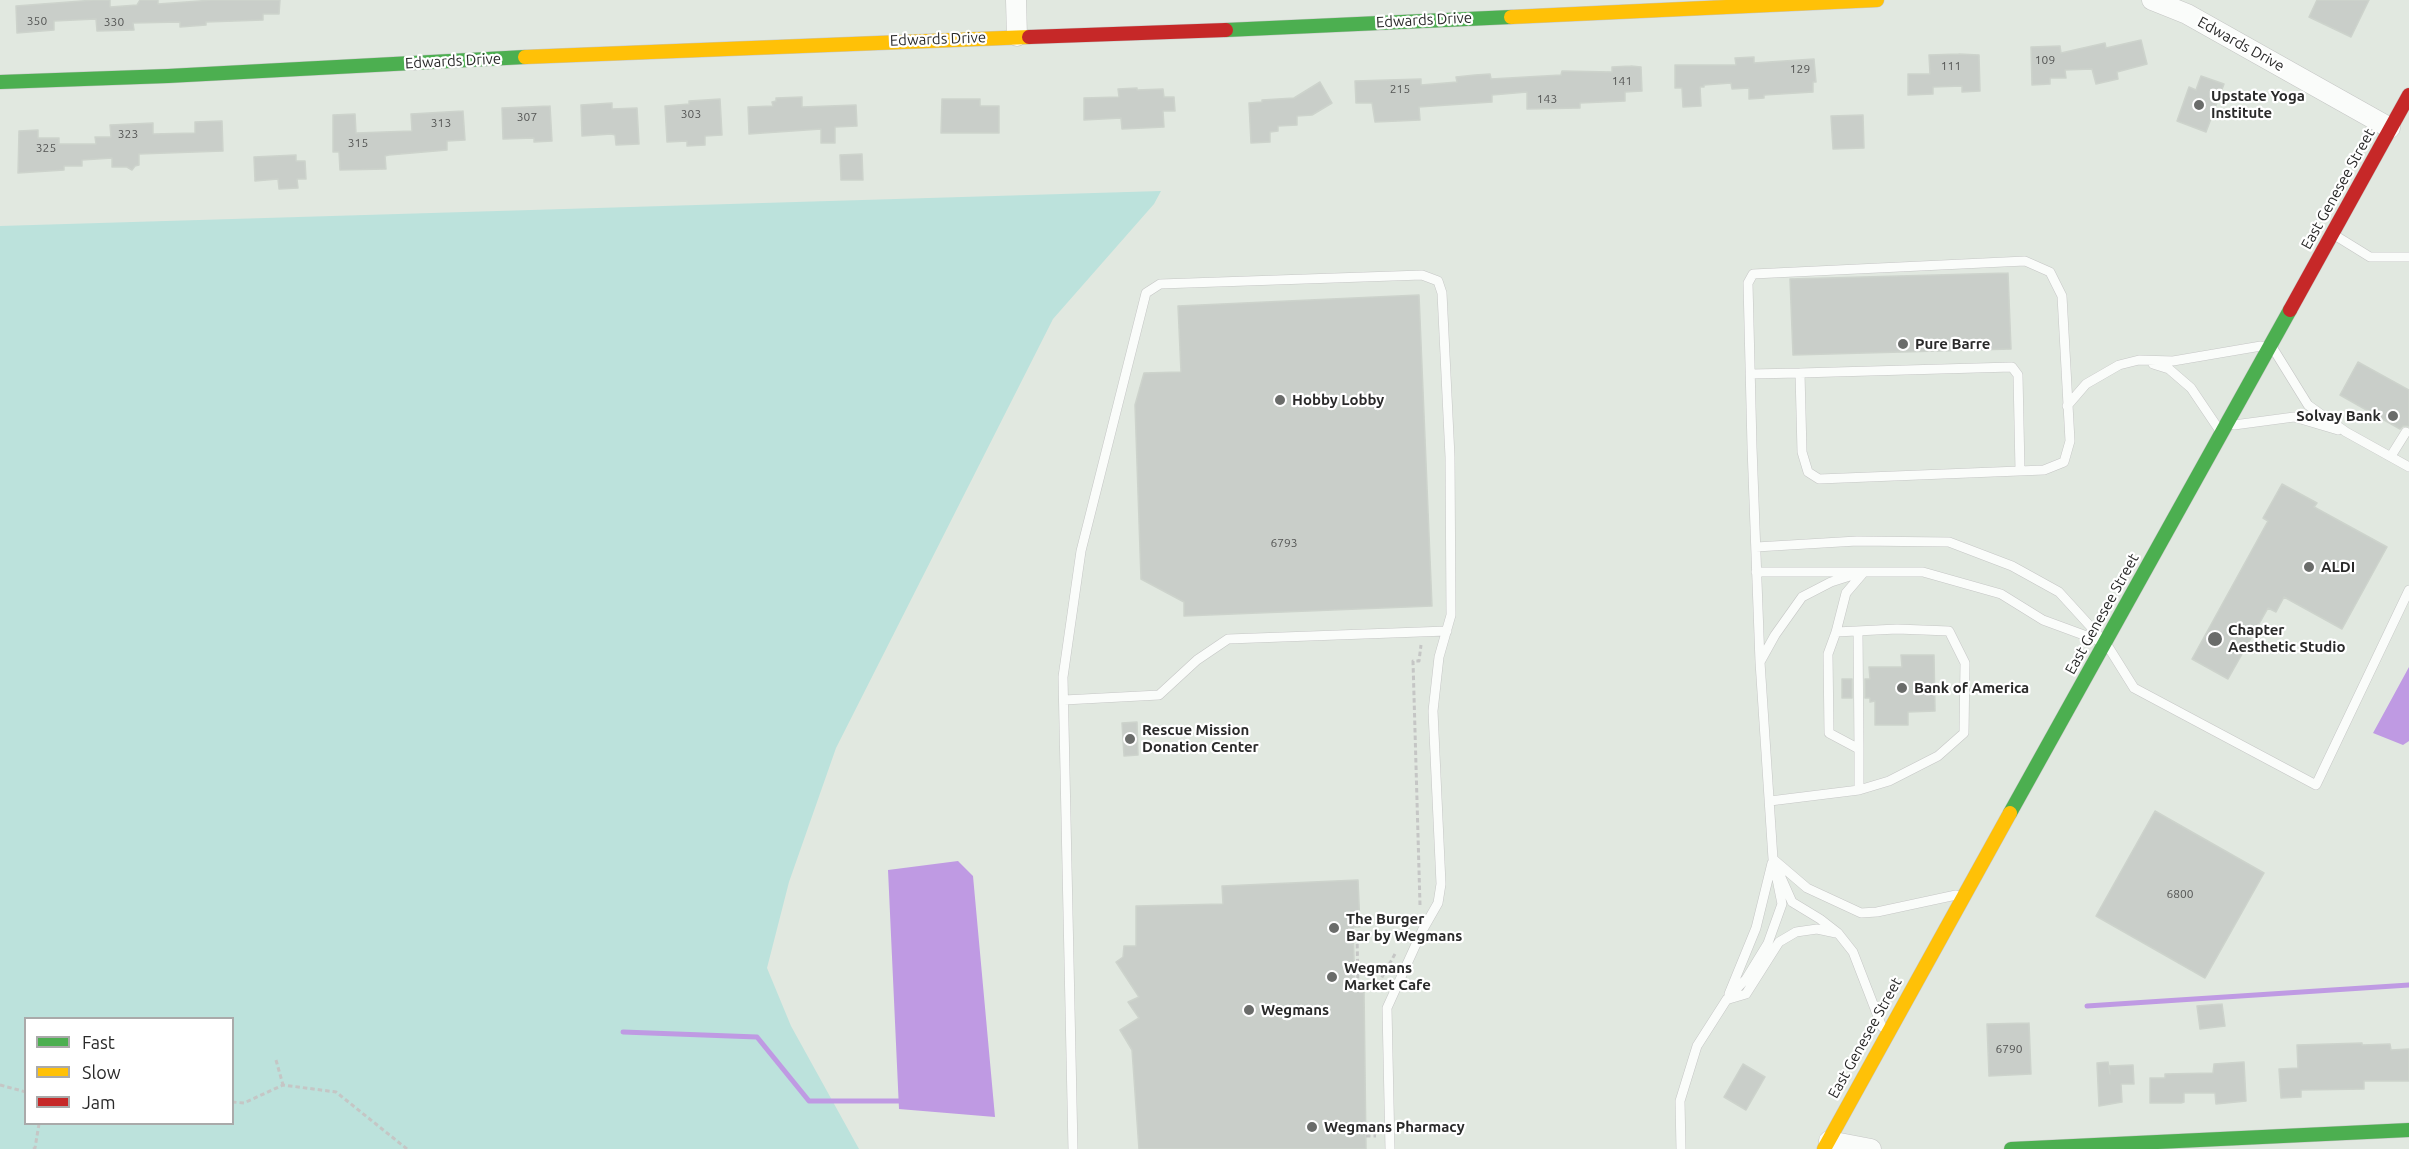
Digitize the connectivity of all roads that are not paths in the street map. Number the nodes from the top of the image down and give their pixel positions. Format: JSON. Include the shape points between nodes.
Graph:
{"nodes":[{"id":1,"x":1016,"y":0,"type":"edge"},
{"id":2,"x":1877,"y":0,"type":"edge"},
{"id":3,"x":2152,"y":0,"type":"edge"},
{"id":4,"x":1017,"y":36,"type":"junction"},
{"id":5,"x":0,"y":82,"type":"edge"},
{"id":6,"x":2409,"y":95,"type":"edge"},
{"id":7,"x":2390,"y":128,"type":"junction"},
{"id":8,"x":2332,"y":234,"type":"junction"},
{"id":9,"x":2409,"y":257,"type":"edge"},
{"id":10,"x":2271,"y":344,"type":"junction"},
{"id":11,"x":2139,"y":360,"type":"junction"},
{"id":12,"x":1800,"y":373,"type":"junction"},
{"id":13,"x":1751,"y":374,"type":"junction"},
{"id":14,"x":2067,"y":406,"type":"junction"},
{"id":15,"x":2223,"y":429,"type":"junction"},
{"id":16,"x":2346,"y":432,"type":"junction"},
{"id":17,"x":2406,"y":432,"type":"dead end"},
{"id":18,"x":2391,"y":456,"type":"junction"},
{"id":19,"x":2409,"y":466,"type":"edge"},
{"id":20,"x":2020,"y":471,"type":"junction"},
{"id":21,"x":1756,"y":547,"type":"junction"},
{"id":22,"x":1756,"y":572,"type":"junction"},
{"id":23,"x":1864,"y":572,"type":"junction"},
{"id":24,"x":2409,"y":591,"type":"edge"},
{"id":25,"x":1447,"y":631,"type":"junction"},
{"id":26,"x":1858,"y":631,"type":"junction"},
{"id":27,"x":1836,"y":632,"type":"junction"},
{"id":28,"x":2105,"y":643,"type":"junction"},
{"id":29,"x":1760,"y":662,"type":"junction"},
{"id":30,"x":1064,"y":700,"type":"junction"},
{"id":31,"x":1859,"y":749,"type":"junction"},
{"id":32,"x":1859,"y":790,"type":"junction"},
{"id":33,"x":1770,"y":801,"type":"junction"},
{"id":34,"x":1773,"y":859,"type":"junction"},
{"id":35,"x":1966,"y":892,"type":"junction"},
{"id":36,"x":1838,"y":933,"type":"junction"},
{"id":37,"x":1727,"y":999,"type":"junction"},
{"id":38,"x":1885,"y":1036,"type":"junction"},
{"id":39,"x":2409,"y":1131,"type":"edge"},
{"id":40,"x":1826,"y":1145,"type":"edge"},
{"id":41,"x":1073,"y":1149,"type":"edge"},
{"id":42,"x":1390,"y":1149,"type":"edge"},
{"id":43,"x":1681,"y":1149,"type":"edge"},
{"id":44,"x":1871,"y":1149,"type":"edge"},
{"id":45,"x":2011,"y":1149,"type":"edge"}],
"edges":[{"from":1,"to":4,"type":"street"},
{"from":2,"to":4,"type":"main road","name":"Edwards Drive"},
{"from":3,"to":7,"type":"street","name":"Edwards Drive","via":[[2187,14]]},
{"from":4,"to":5,"type":"main road","name":"Edwards Drive"},
{"from":6,"to":7,"type":"main road","name":"East Genesee Street"},
{"from":7,"to":8,"type":"main road","name":"East Genesee Street"},
{"from":8,"to":9,"type":"lane","via":[[2370,257]]},
{"from":8,"to":10,"type":"main road","name":"East Genesee Street"},
{"from":10,"to":11,"type":"lane","via":[[2173,361]]},
{"from":10,"to":15,"type":"main road","name":"East Genesee Street"},
{"from":10,"to":16,"type":"lane","via":[[2308,405]]},
{"from":11,"to":14,"type":"lane","via":[[2119,365],[2086,384]]},
{"from":11,"to":15,"type":"lane","via":[[2169,369],[2191,388]]},
{"from":12,"to":13,"type":"lane"},
{"from":12,"to":20,"type":"lane","via":[[1802,452],[1808,472],[1819,479]]},
{"from":12,"to":20,"type":"lane","via":[[2012,367],[2018,375]]},
{"from":13,"to":14,"type":"lane","via":[[1748,283],[1754,274],[2025,261],[2050,272],[2062,296]]},
{"from":13,"to":21,"type":"lane"},
{"from":14,"to":20,"type":"lane","via":[[2070,441],[2064,462],[2044,470]]},
{"from":15,"to":16,"type":"lane","via":[[2294,417]]},
{"from":15,"to":28,"type":"main road","name":"East Genesee Street"},
{"from":16,"to":18,"type":"lane"},
{"from":17,"to":18,"type":"lane"},
{"from":18,"to":19,"type":"lane"},
{"from":21,"to":22,"type":"lane"},
{"from":21,"to":28,"type":"lane","via":[[1857,541],[1949,542],[2012,566],[2059,592]]},
{"from":22,"to":23,"type":"lane"},
{"from":22,"to":29,"type":"lane"},
{"from":23,"to":27,"type":"lane","via":[[1846,593]]},
{"from":23,"to":28,"type":"lane","via":[[1923,572],[2001,594],[2043,620]]},
{"from":23,"to":29,"type":"lane","via":[[1831,582],[1802,597]]},
{"from":24,"to":28,"type":"lane","via":[[2316,785],[2134,688]]},
{"from":25,"to":30,"type":"lane","via":[[1228,639],[1197,660],[1159,695]]},
{"from":25,"to":30,"type":"lane","via":[[1452,585],[1450,467],[1442,293],[1438,281],[1422,275],[1161,284],[1146,293],[1081,551]]},
{"from":25,"to":42,"type":"lane","via":[[1439,657],[1433,711],[1438,903],[1387,1008]]},
{"from":26,"to":27,"type":"lane"},
{"from":26,"to":31,"type":"lane"},
{"from":26,"to":32,"type":"lane","via":[[1949,631],[1965,663],[1964,733],[1938,756],[1889,781]]},
{"from":27,"to":31,"type":"lane","via":[[1828,654],[1829,733]]},
{"from":28,"to":35,"type":"main road","name":"East Genesee Street"},
{"from":29,"to":33,"type":"lane"},
{"from":30,"to":41,"type":"lane"},
{"from":31,"to":32,"type":"lane"},
{"from":32,"to":33,"type":"lane"},
{"from":33,"to":34,"type":"lane"},
{"from":34,"to":35,"type":"lane","via":[[1807,888],[1861,913]]},
{"from":34,"to":36,"type":"lane","via":[[1792,902]]},
{"from":34,"to":37,"type":"lane","via":[[1756,928]]},
{"from":34,"to":37,"type":"lane","via":[[1782,904],[1768,943],[1746,979]]},
{"from":35,"to":38,"type":"main road","name":"East Genesee Street"},
{"from":36,"to":37,"type":"lane","via":[[1817,928],[1796,932],[1779,942],[1746,994]]},
{"from":36,"to":38,"type":"lane","via":[[1856,959]]},
{"from":37,"to":43,"type":"lane","via":[[1697,1046],[1680,1101]]},
{"from":38,"to":40,"type":"main road","name":"East Genesee Street"},
{"from":39,"to":45,"type":"main road"},
{"from":40,"to":44,"type":"street"}]}
